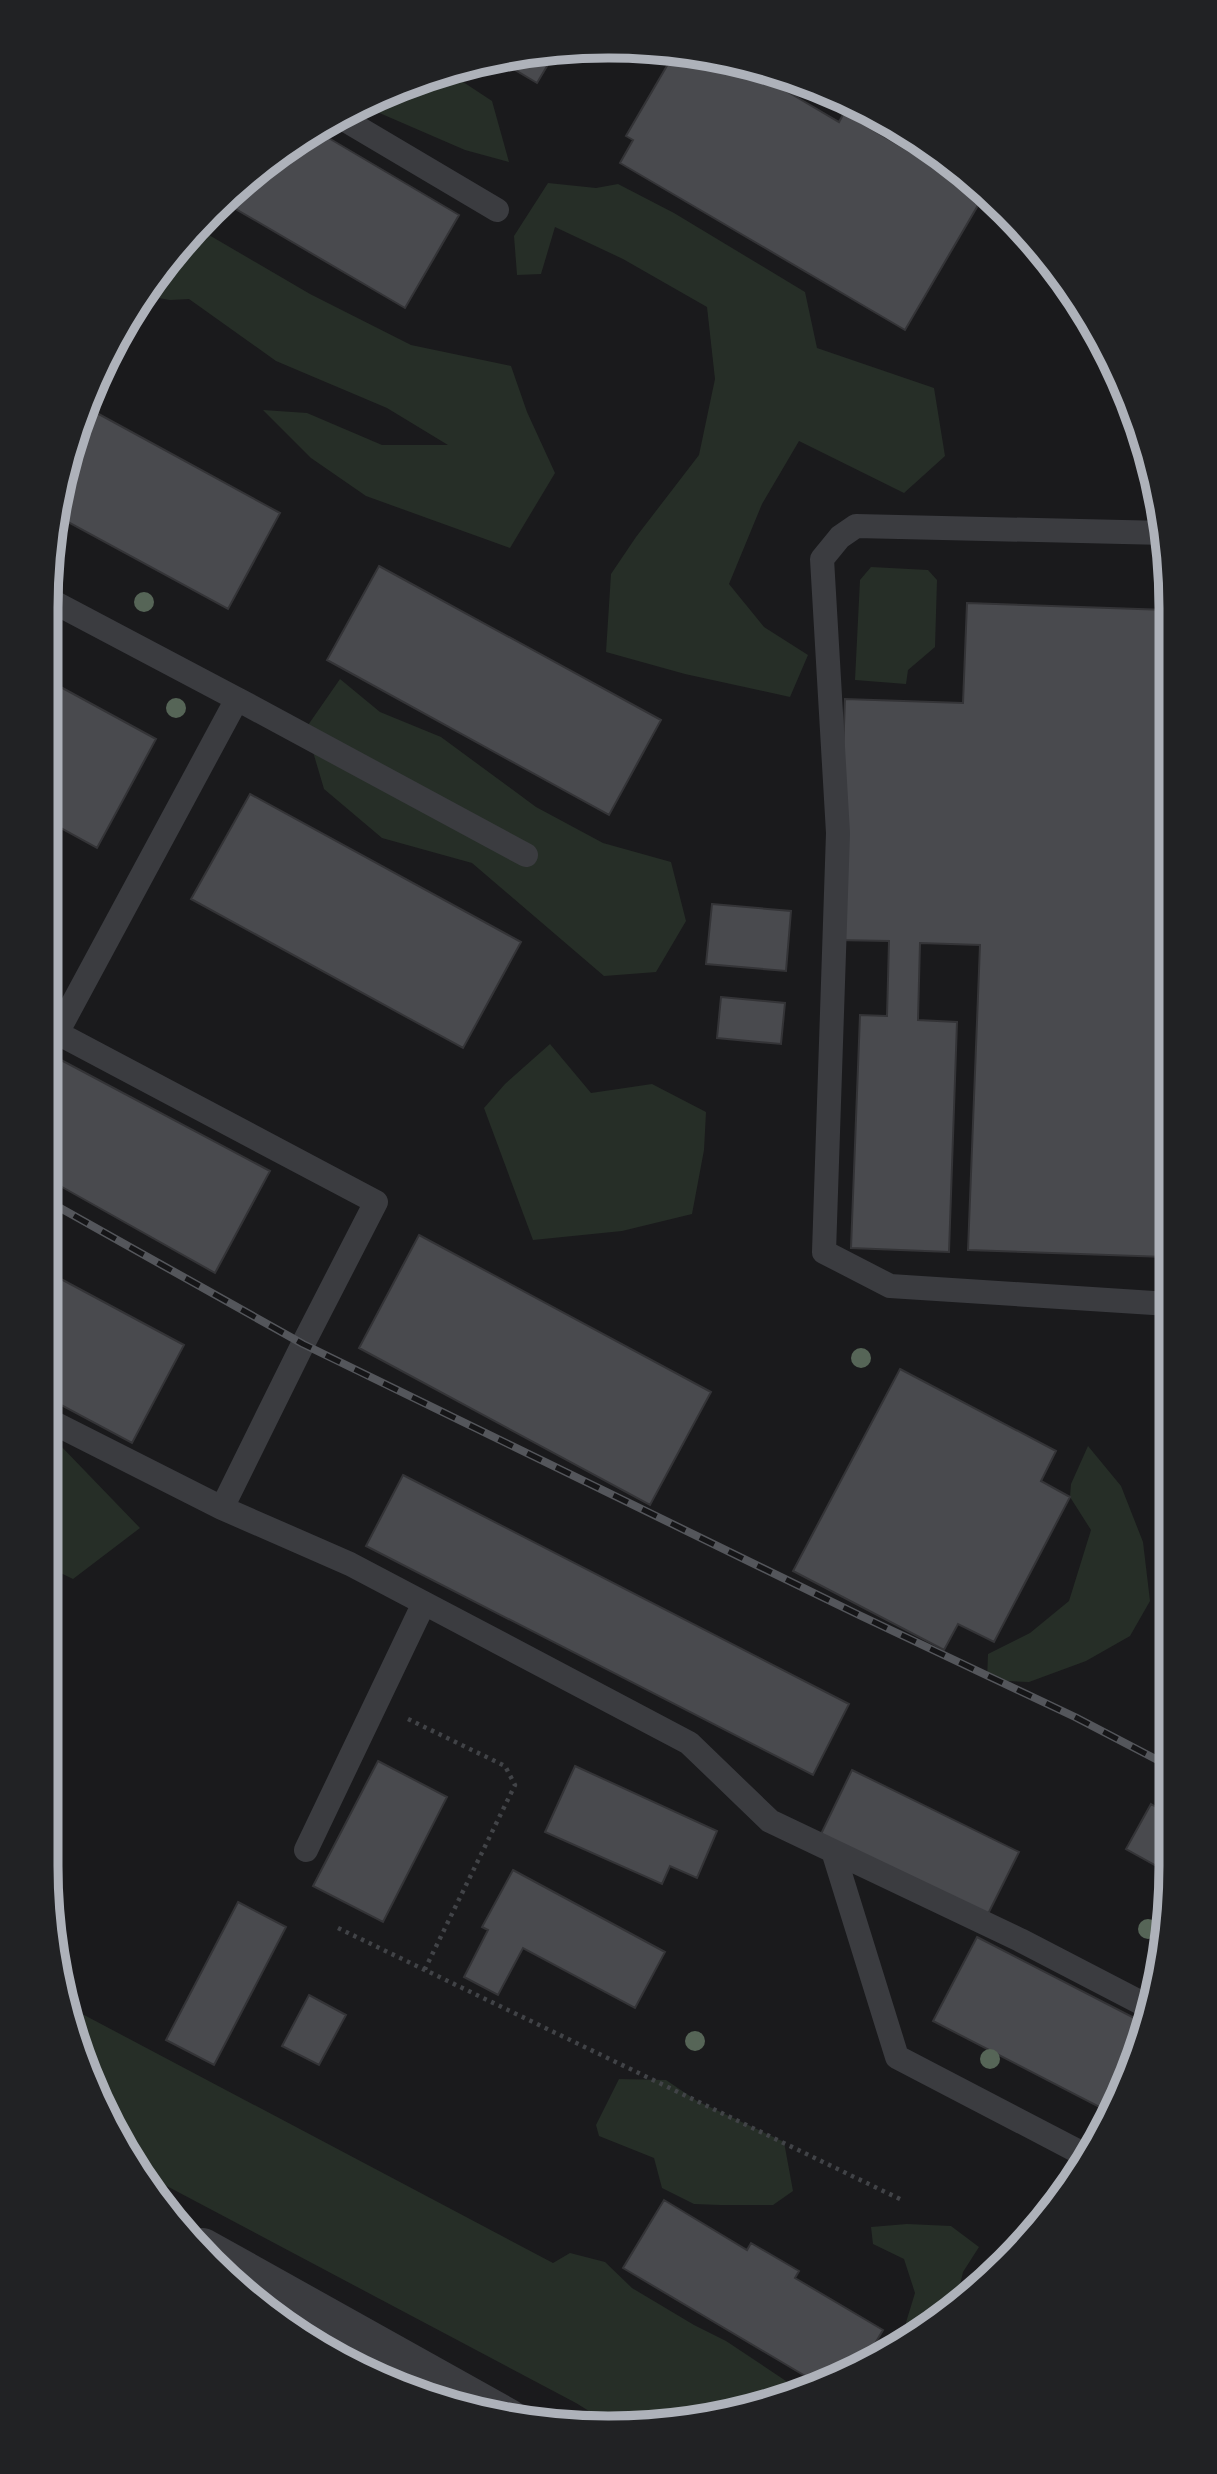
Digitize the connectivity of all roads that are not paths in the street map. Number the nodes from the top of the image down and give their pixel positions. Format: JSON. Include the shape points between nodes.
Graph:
{"nodes":[{"id":1,"x":350,"y":123,"type":"edge"},
{"id":2,"x":497,"y":210,"type":"dead end"},
{"id":3,"x":1154,"y":533,"type":"edge"},
{"id":4,"x":58,"y":604,"type":"edge"},
{"id":5,"x":237,"y":699,"type":"junction"},
{"id":6,"x":526,"y":855,"type":"dead end"},
{"id":7,"x":58,"y":1018,"type":"edge"},
{"id":8,"x":58,"y":1034,"type":"edge"},
{"id":9,"x":1159,"y":1303,"type":"edge"},
{"id":10,"x":58,"y":1425,"type":"edge"},
{"id":11,"x":222,"y":1508,"type":"junction"},
{"id":12,"x":424,"y":1603,"type":"junction"},
{"id":13,"x":306,"y":1850,"type":"dead end"},
{"id":14,"x":833,"y":1851,"type":"junction"},
{"id":15,"x":1141,"y":2003,"type":"edge"},
{"id":16,"x":1078,"y":2152,"type":"edge"},
{"id":17,"x":221,"y":2257,"type":"edge"},
{"id":18,"x":476,"y":2400,"type":"edge"}],
"edges":[{"from":1,"to":2,"type":"lane"},
{"from":3,"to":9,"type":"lane","via":[[856,526],[822,559],[838,833],[824,1252],[890,1286]]},
{"from":4,"to":5,"type":"lane"},
{"from":5,"to":6,"type":"lane"},
{"from":5,"to":7,"type":"lane"},
{"from":8,"to":11,"type":"lane","via":[[376,1202]]},
{"from":10,"to":11,"type":"lane"},
{"from":11,"to":12,"type":"lane","via":[[350,1564]]},
{"from":12,"to":13,"type":"lane"},
{"from":12,"to":14,"type":"lane","via":[[689,1744],[770,1821]]},
{"from":14,"to":15,"type":"lane"},
{"from":14,"to":16,"type":"lane","via":[[897,2057]]},
{"from":17,"to":18,"type":"street"}]}
